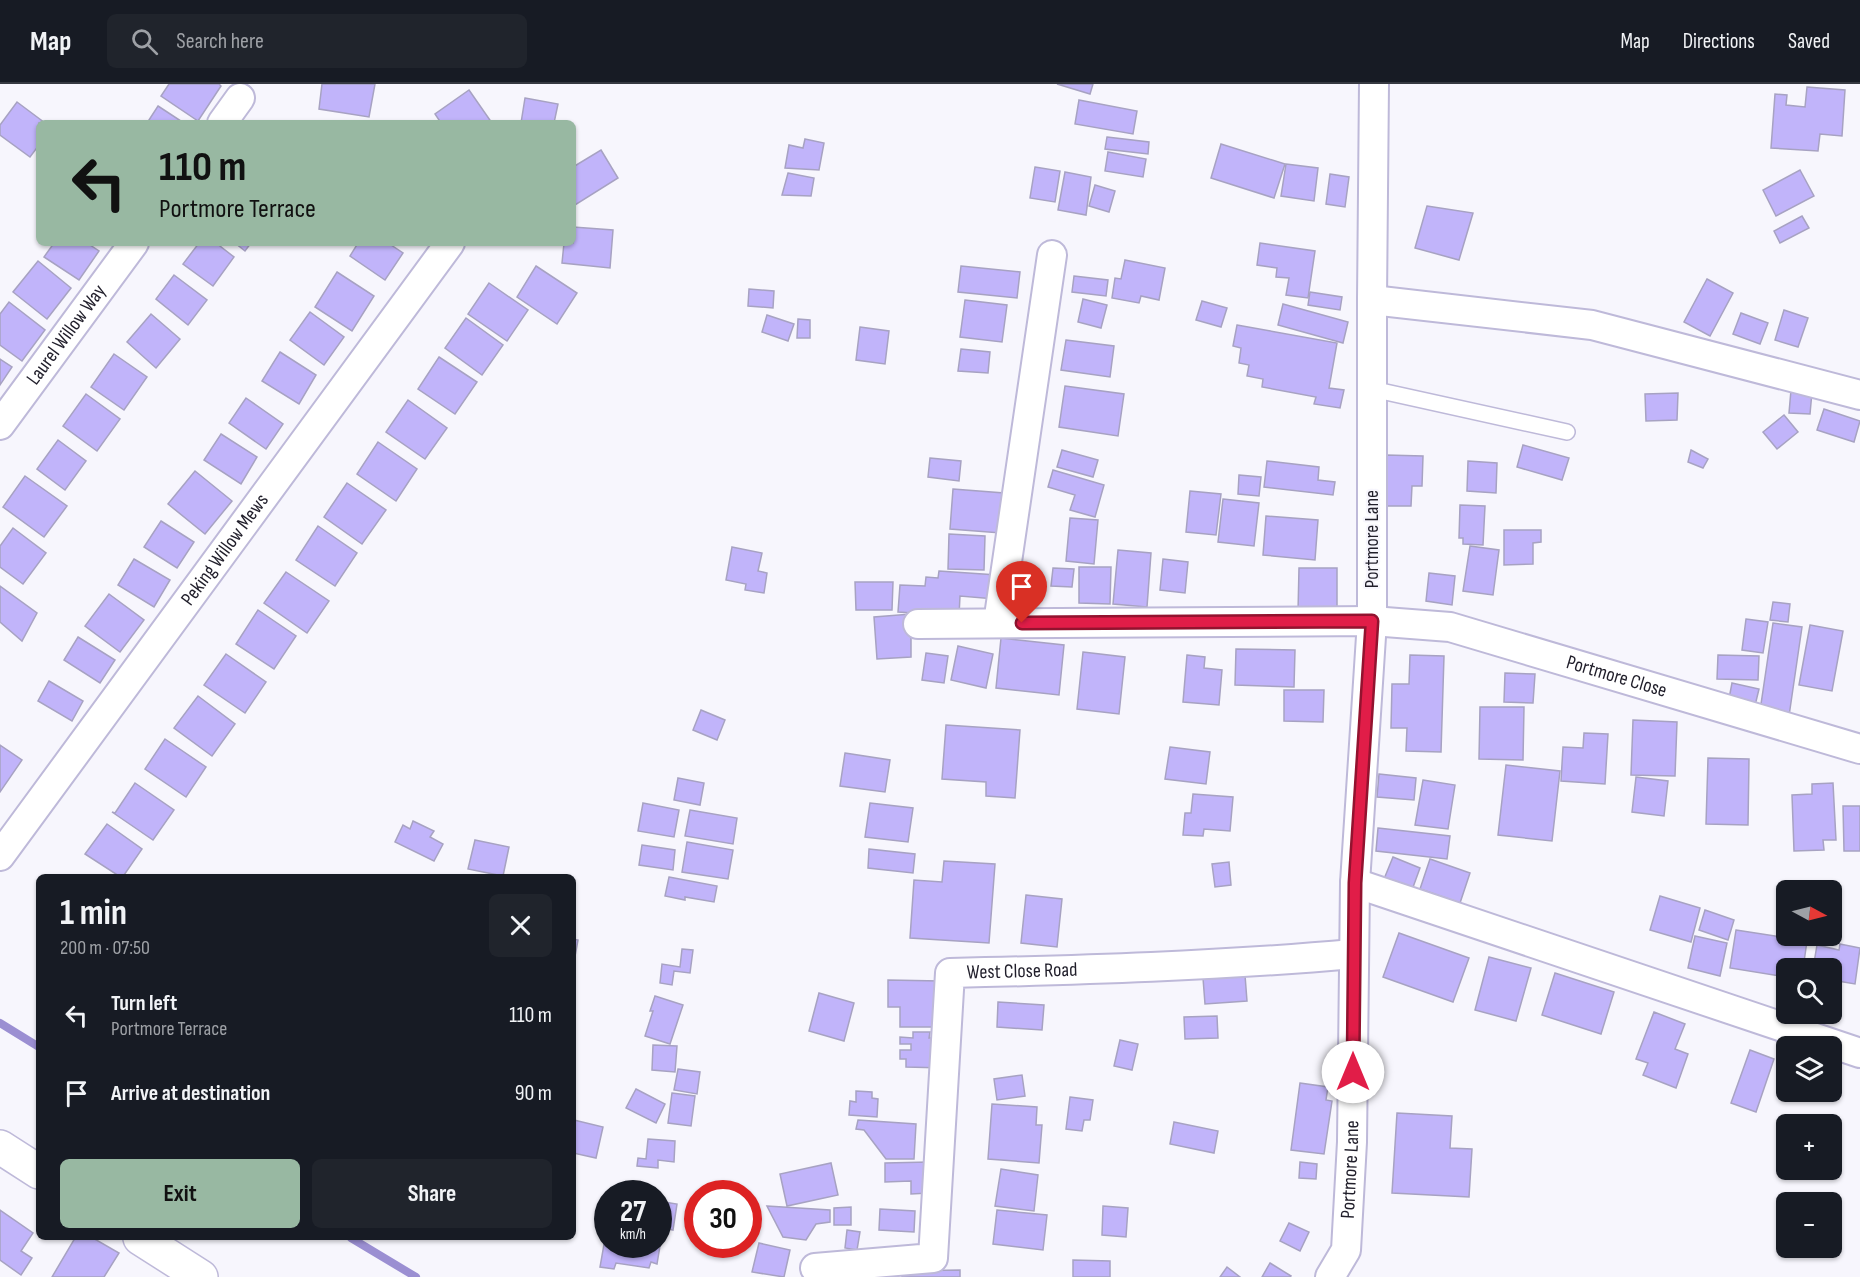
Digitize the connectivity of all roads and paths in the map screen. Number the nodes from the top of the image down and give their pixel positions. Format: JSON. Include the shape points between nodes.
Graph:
{"nodes":[{"id":1,"x":1374,"y":84,"type":"edge"},
{"id":2,"x":240,"y":98,"type":"dead end"},
{"id":3,"x":224,"y":120,"type":"edge"},
{"id":4,"x":132,"y":246,"type":"edge"},
{"id":5,"x":448,"y":246,"type":"edge"},
{"id":6,"x":1052,"y":255,"type":"dead end"},
{"id":7,"x":1372,"y":300,"type":"junction"},
{"id":8,"x":1372,"y":389,"type":"junction"},
{"id":9,"x":1860,"y":395,"type":"edge"},
{"id":10,"x":0,"y":425,"type":"edge"},
{"id":11,"x":1567,"y":432,"type":"dead end"},
{"id":12,"x":1372,"y":621,"type":"junction"},
{"id":13,"x":998,"y":623,"type":"junction"},
{"id":14,"x":918,"y":624,"type":"dead end"},
{"id":15,"x":1860,"y":749,"type":"edge"},
{"id":16,"x":0,"y":857,"type":"edge"},
{"id":17,"x":1355,"y":883,"type":"junction"},
{"id":18,"x":1353,"y":954,"type":"junction"},
{"id":19,"x":1860,"y":1053,"type":"edge"},
{"id":20,"x":0,"y":1147,"type":"edge"},
{"id":21,"x":36,"y":1170,"type":"edge"},
{"id":22,"x":143,"y":1240,"type":"edge"},
{"id":23,"x":815,"y":1268,"type":"dead end"},
{"id":24,"x":191,"y":1274,"type":"edge"},
{"id":25,"x":1330,"y":1277,"type":"edge"}],
"edges":[{"from":1,"to":7,"type":"street","name":"Portmore Lane"},
{"from":2,"to":3,"type":"street"},
{"from":4,"to":10,"type":"street","name":"Laurel Willow Way"},
{"from":5,"to":16,"type":"street","name":"Peking Willow Mews"},
{"from":6,"to":13,"type":"street"},
{"from":7,"to":8,"type":"street","name":"Portmore Lane"},
{"from":7,"to":9,"type":"street","via":[[1592,325]]},
{"from":8,"to":11,"type":"lane"},
{"from":8,"to":12,"type":"street","name":"Portmore Lane"},
{"from":12,"to":13,"type":"street","name":"Portmore Close"},
{"from":12,"to":15,"type":"street","name":"Portmore Close","via":[[1450,627]]},
{"from":12,"to":17,"type":"street","name":"Portmore Lane"},
{"from":13,"to":14,"type":"street","name":"Portmore Close"},
{"from":17,"to":18,"type":"street","name":"Portmore Lane"},
{"from":17,"to":19,"type":"street"},
{"from":18,"to":23,"type":"street","name":"West Close Road","via":[[1127,969],[950,973],[933,1258]]},
{"from":18,"to":25,"type":"street","name":"Portmore Lane","via":[[1352,1142],[1346,1250]]},
{"from":20,"to":21,"type":"street"},
{"from":22,"to":24,"type":"street"}]}
